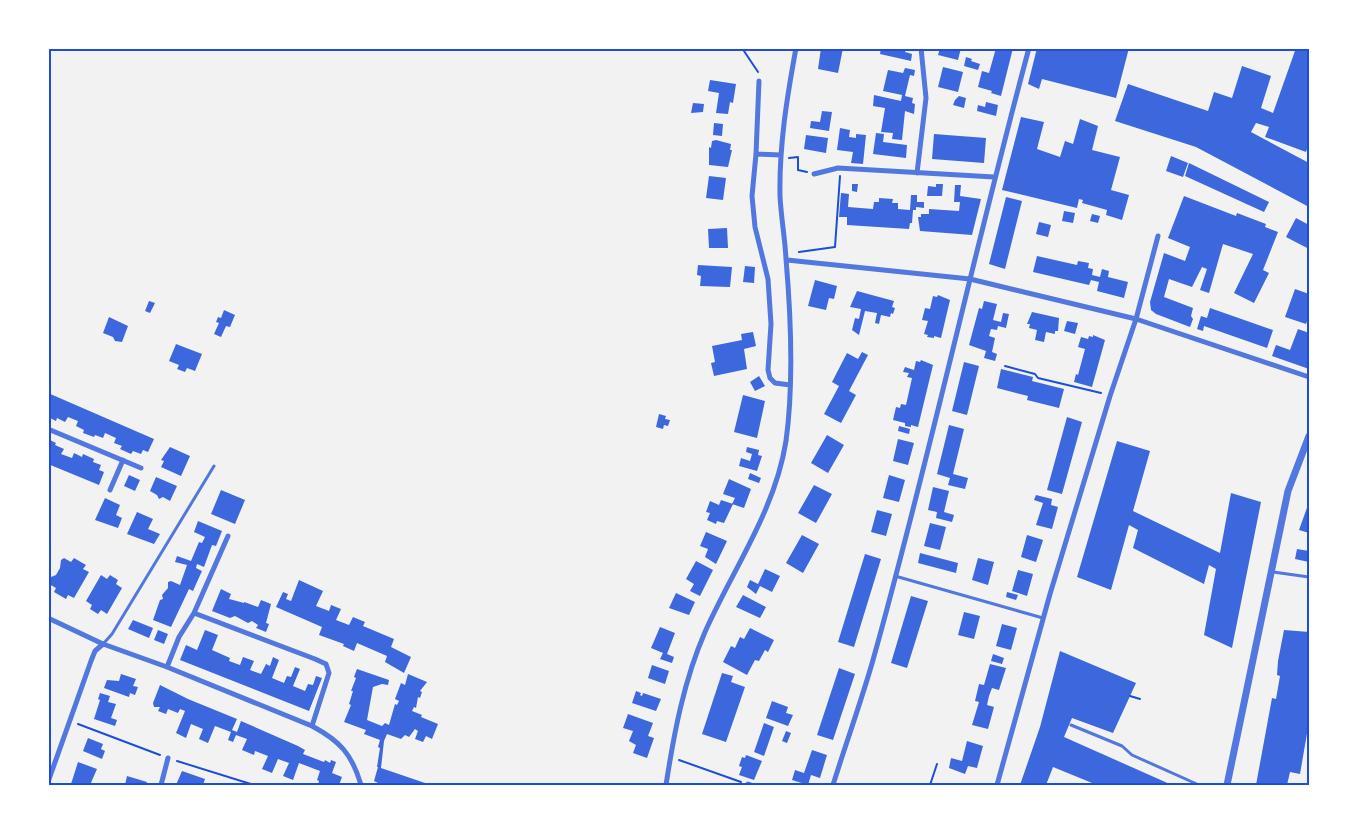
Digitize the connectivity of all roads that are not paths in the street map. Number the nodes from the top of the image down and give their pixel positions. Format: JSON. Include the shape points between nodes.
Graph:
{"nodes":[{"id":1,"x":796,"y":48,"type":"edge"},
{"id":2,"x":921,"y":48,"type":"edge"},
{"id":3,"x":1029,"y":48,"type":"edge"},
{"id":4,"x":759,"y":81,"type":"road end"},
{"id":5,"x":756,"y":154,"type":"junction"},
{"id":6,"x":781,"y":157,"type":"junction"},
{"id":7,"x":917,"y":173,"type":"junction"},
{"id":8,"x":814,"y":174,"type":"road end"},
{"id":9,"x":994,"y":177,"type":"junction"},
{"id":10,"x":1158,"y":236,"type":"dead end"},
{"id":11,"x":787,"y":260,"type":"junction"},
{"id":12,"x":970,"y":279,"type":"junction"},
{"id":13,"x":1136,"y":319,"type":"junction"},
{"id":14,"x":1309,"y":377,"type":"edge"},
{"id":15,"x":790,"y":385,"type":"junction"},
{"id":16,"x":48,"y":429,"type":"edge"},
{"id":17,"x":1309,"y":436,"type":"edge"},
{"id":18,"x":123,"y":460,"type":"junction"},
{"id":19,"x":214,"y":466,"type":"dead end"},
{"id":20,"x":141,"y":468,"type":"dead end"},
{"id":21,"x":110,"y":490,"type":"dead end"},
{"id":22,"x":228,"y":536,"type":"dead end"},
{"id":23,"x":1271,"y":572,"type":"junction"},
{"id":24,"x":895,"y":576,"type":"junction"},
{"id":25,"x":1309,"y":577,"type":"edge"},
{"id":26,"x":195,"y":613,"type":"junction"},
{"id":27,"x":48,"y":618,"type":"edge"},
{"id":28,"x":1043,"y":618,"type":"junction"},
{"id":29,"x":103,"y":644,"type":"junction"},
{"id":30,"x":167,"y":667,"type":"junction"},
{"id":31,"x":1071,"y":725,"type":"dead end"},
{"id":32,"x":312,"y":726,"type":"junction"},
{"id":33,"x":168,"y":758,"type":"dead end"},
{"id":34,"x":48,"y":782,"type":"edge"},
{"id":35,"x":161,"y":785,"type":"edge"},
{"id":36,"x":361,"y":785,"type":"edge"},
{"id":37,"x":666,"y":785,"type":"edge"},
{"id":38,"x":833,"y":785,"type":"edge"},
{"id":39,"x":997,"y":785,"type":"edge"},
{"id":40,"x":1198,"y":785,"type":"edge"},
{"id":41,"x":1227,"y":785,"type":"edge"}],
"edges":[{"from":1,"to":6,"type":"street"},
{"from":2,"to":7,"type":"street","via":[[926,98]]},
{"from":3,"to":9,"type":"street"},
{"from":4,"to":5,"type":"street"},
{"from":5,"to":6,"type":"street"},
{"from":5,"to":15,"type":"street","via":[[752,196],[768,279],[768,370],[775,383]]},
{"from":6,"to":11,"type":"street","via":[[780,198]]},
{"from":7,"to":8,"type":"street","via":[[838,168]]},
{"from":7,"to":9,"type":"street"},
{"from":9,"to":12,"type":"street"},
{"from":10,"to":13,"type":"street"},
{"from":11,"to":12,"type":"street"},
{"from":11,"to":15,"type":"street"},
{"from":12,"to":13,"type":"street"},
{"from":12,"to":24,"type":"street"},
{"from":13,"to":14,"type":"street"},
{"from":13,"to":28,"type":"street"},
{"from":15,"to":37,"type":"street","via":[[786,441],[775,486],[692,666]]},
{"from":16,"to":18,"type":"street"},
{"from":17,"to":23,"type":"street","via":[[1288,491]]},
{"from":18,"to":20,"type":"street"},
{"from":18,"to":21,"type":"street"},
{"from":19,"to":29,"type":"lane"},
{"from":22,"to":26,"type":"street"},
{"from":23,"to":25,"type":"lane"},
{"from":23,"to":41,"type":"street"},
{"from":24,"to":28,"type":"lane"},
{"from":24,"to":38,"type":"street"},
{"from":26,"to":30,"type":"street","via":[[179,637]]},
{"from":26,"to":32,"type":"street","via":[[326,664],[329,673]]},
{"from":27,"to":29,"type":"street"},
{"from":28,"to":39,"type":"street"},
{"from":29,"to":30,"type":"street"},
{"from":29,"to":34,"type":"street","via":[[91,660]]},
{"from":30,"to":32,"type":"street"},
{"from":31,"to":40,"type":"lane"},
{"from":32,"to":36,"type":"street","via":[[332,736],[348,753]]},
{"from":33,"to":35,"type":"street"}]}
